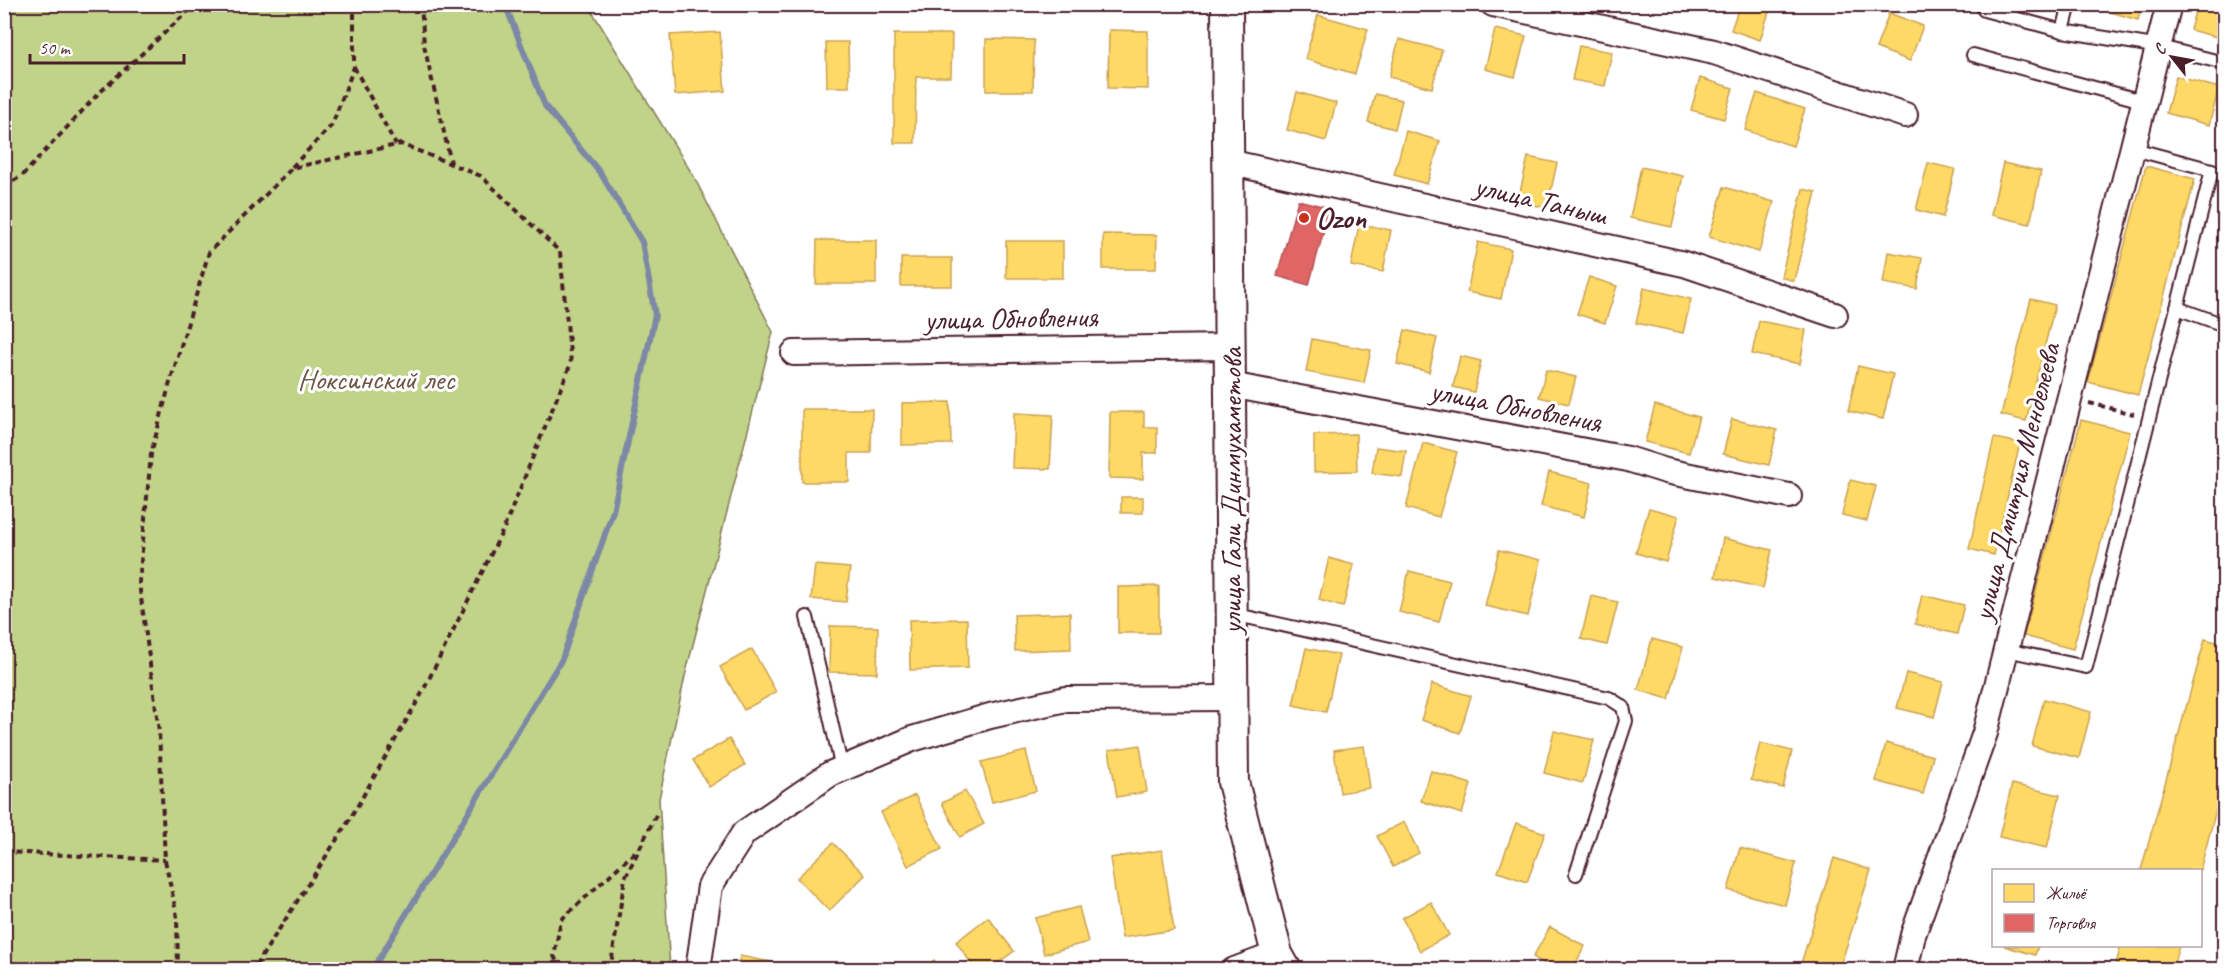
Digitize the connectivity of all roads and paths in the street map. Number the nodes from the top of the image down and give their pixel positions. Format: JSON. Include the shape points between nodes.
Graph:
{"nodes":[{"id":1,"x":99,"y":4,"type":"edge"},
{"id":2,"x":122,"y":4,"type":"edge"},
{"id":3,"x":196,"y":4,"type":"edge"},
{"id":4,"x":354,"y":4,"type":"edge"},
{"id":5,"x":421,"y":4,"type":"edge"},
{"id":6,"x":1227,"y":4,"type":"edge"},
{"id":7,"x":1493,"y":4,"type":"edge"},
{"id":8,"x":2070,"y":4,"type":"edge"},
{"id":9,"x":2169,"y":4,"type":"edge"},
{"id":10,"x":1983,"y":10,"type":"dead end"},
{"id":11,"x":2063,"y":31,"type":"junction"},
{"id":12,"x":2160,"y":47,"type":"junction"},
{"id":13,"x":1973,"y":55,"type":"dead end"},
{"id":14,"x":2224,"y":63,"type":"edge"},
{"id":15,"x":354,"y":67,"type":"junction"},
{"id":16,"x":2146,"y":102,"type":"junction"},
{"id":17,"x":1905,"y":115,"type":"dead end"},
{"id":18,"x":396,"y":145,"type":"junction"},
{"id":19,"x":2134,"y":149,"type":"junction"},
{"id":20,"x":1228,"y":162,"type":"junction"},
{"id":21,"x":452,"y":164,"type":"junction"},
{"id":22,"x":292,"y":168,"type":"junction"},
{"id":23,"x":4,"y":186,"type":"edge"},
{"id":24,"x":2177,"y":308,"type":"junction"},
{"id":25,"x":1835,"y":315,"type":"dead end"},
{"id":26,"x":2224,"y":325,"type":"edge"},
{"id":27,"x":1230,"y":347,"type":"junction"},
{"id":28,"x":794,"y":353,"type":"dead end"},
{"id":29,"x":1230,"y":385,"type":"junction"},
{"id":30,"x":2079,"y":400,"type":"dead end"},
{"id":31,"x":2149,"y":418,"type":"junction"},
{"id":32,"x":1789,"y":496,"type":"dead end"},
{"id":33,"x":1232,"y":614,"type":"junction"},
{"id":34,"x":807,"y":617,"type":"dead end"},
{"id":35,"x":2006,"y":650,"type":"junction"},
{"id":36,"x":1232,"y":698,"type":"junction"},
{"id":37,"x":842,"y":769,"type":"junction"},
{"id":38,"x":657,"y":813,"type":"dead end"},
{"id":39,"x":640,"y":847,"type":"junction"},
{"id":40,"x":4,"y":852,"type":"edge"},
{"id":41,"x":165,"y":860,"type":"junction"},
{"id":42,"x":1576,"y":874,"type":"dead end"},
{"id":43,"x":1282,"y":962,"type":"edge"},
{"id":44,"x":178,"y":969,"type":"edge"},
{"id":45,"x":254,"y":969,"type":"edge"},
{"id":46,"x":561,"y":969,"type":"edge"},
{"id":47,"x":610,"y":969,"type":"edge"},
{"id":48,"x":698,"y":969,"type":"edge"},
{"id":49,"x":1234,"y":969,"type":"edge"},
{"id":50,"x":1905,"y":969,"type":"edge"}],
"edges":[{"from":1,"to":2,"type":"path","via":[[116,10]]},
{"from":3,"to":23,"type":"path","via":[[97,95],[22,176]]},
{"from":4,"to":15,"type":"path"},
{"from":5,"to":21,"type":"path","via":[[424,45]]},
{"from":6,"to":20,"type":"street","name":"улица Гали Динмухаметова"},
{"from":7,"to":17,"type":"street","via":[[1714,52]]},
{"from":8,"to":11,"type":"lane"},
{"from":9,"to":12,"type":"street","name":"улица Дмитрия Менделеева"},
{"from":10,"to":11,"type":"lane"},
{"from":11,"to":12,"type":"lane"},
{"from":12,"to":14,"type":"lane"},
{"from":12,"to":16,"type":"street","name":"улица Дмитрия Менделеева"},
{"from":13,"to":16,"type":"lane"},
{"from":15,"to":18,"type":"path"},
{"from":15,"to":22,"type":"path","via":[[332,124]]},
{"from":16,"to":19,"type":"street","name":"улица Дмитрия Менделеева"},
{"from":18,"to":21,"type":"path"},
{"from":18,"to":22,"type":"path"},
{"from":19,"to":24,"type":"lane","via":[[2212,170]]},
{"from":19,"to":35,"type":"street","name":"улица Дмитрия Менделеева"},
{"from":20,"to":25,"type":"street","name":"улица Таныш","via":[[1684,264]]},
{"from":20,"to":27,"type":"street","name":"улица Гали Динмухаметова"},
{"from":21,"to":45,"type":"path","via":[[481,176],[560,252],[571,363],[504,528],[422,693],[350,819]]},
{"from":22,"to":41,"type":"path","via":[[210,252],[152,454],[139,583],[159,731]]},
{"from":24,"to":26,"type":"lane"},
{"from":24,"to":31,"type":"lane"},
{"from":27,"to":28,"type":"street","name":"улица Обновления"},
{"from":27,"to":29,"type":"street","name":"улица Гали Динмухаметова"},
{"from":29,"to":32,"type":"street","name":"улица Обновления","via":[[1628,459],[1666,471]]},
{"from":29,"to":33,"type":"street","name":"улица Гали Динмухаметова"},
{"from":30,"to":31,"type":"path"},
{"from":31,"to":35,"type":"lane","via":[[2086,667]]},
{"from":33,"to":36,"type":"street","name":"улица Гали Динмухаметова"},
{"from":33,"to":42,"type":"lane","via":[[1609,698],[1623,707],[1626,721]]},
{"from":34,"to":37,"type":"lane"},
{"from":35,"to":50,"type":"street","name":"улица Дмитрия Менделеева","via":[[1985,732],[1912,935]]},
{"from":36,"to":37,"type":"street","via":[[1066,699],[990,716],[912,740]]},
{"from":36,"to":43,"type":"street","name":"улица Гали Динмухаметова","via":[[1233,782]]},
{"from":37,"to":48,"type":"street","via":[[744,833],[710,886]]},
{"from":38,"to":39,"type":"path"},
{"from":39,"to":46,"type":"path","via":[[561,920],[554,956]]},
{"from":39,"to":47,"type":"path","via":[[625,878]]},
{"from":40,"to":41,"type":"path"},
{"from":41,"to":44,"type":"path","via":[[177,916]]},
{"from":43,"to":49,"type":"street"}]}
